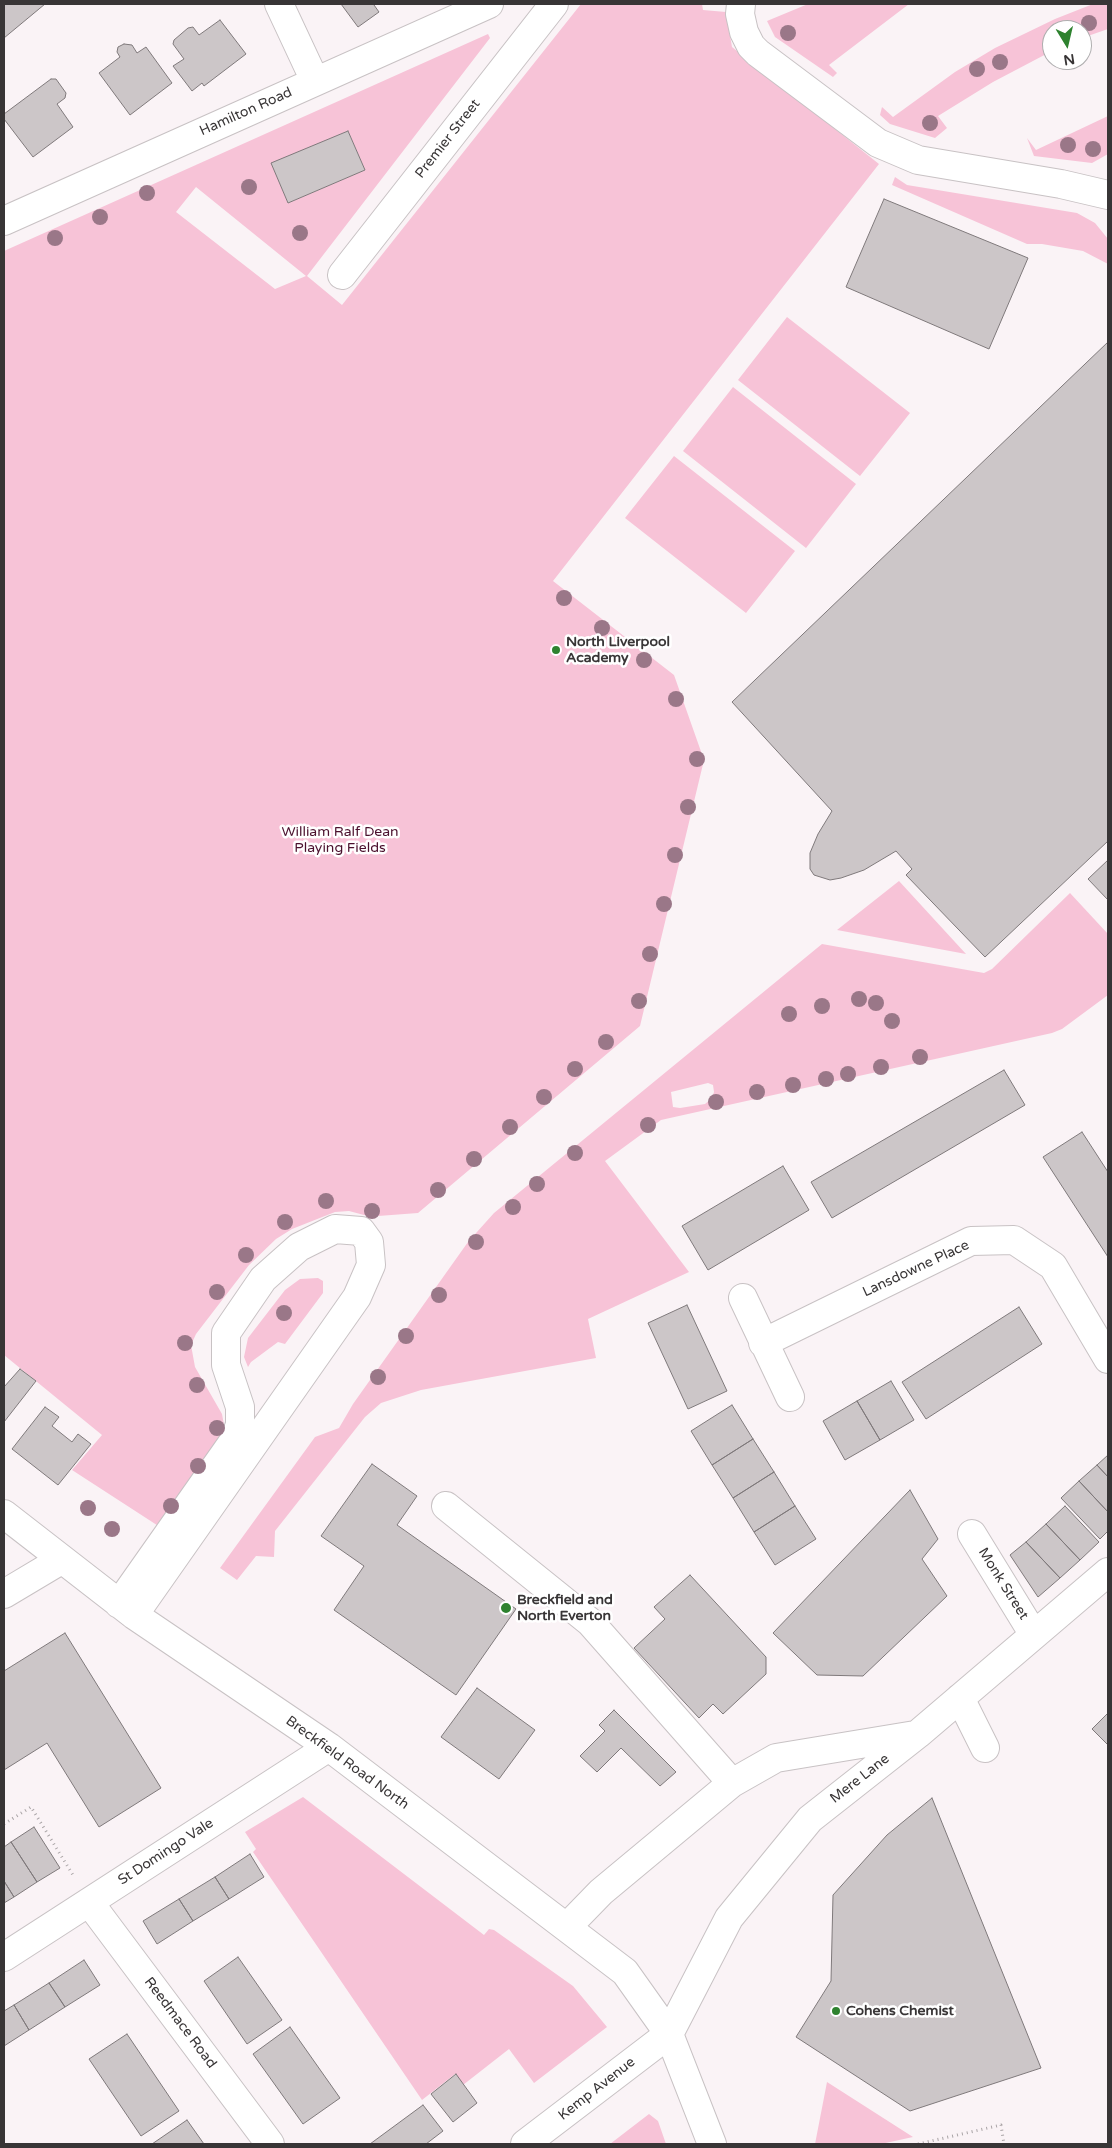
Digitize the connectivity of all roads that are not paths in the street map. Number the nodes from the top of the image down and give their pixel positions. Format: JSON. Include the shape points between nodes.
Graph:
{"nodes":[{"id":1,"x":279,"y":4,"type":"edge"},
{"id":2,"x":489,"y":4,"type":"edge"},
{"id":3,"x":554,"y":4,"type":"edge"},
{"id":4,"x":742,"y":4,"type":"edge"},
{"id":5,"x":315,"y":81,"type":"junction"},
{"id":6,"x":1108,"y":195,"type":"edge"},
{"id":7,"x":4,"y":221,"type":"edge"},
{"id":8,"x":342,"y":275,"type":"dead end"},
{"id":9,"x":743,"y":1298,"type":"dead end"},
{"id":10,"x":764,"y":1343,"type":"junction"},
{"id":11,"x":1108,"y":1360,"type":"edge"},
{"id":12,"x":790,"y":1396,"type":"dead end"},
{"id":13,"x":446,"y":1506,"type":"dead end"},
{"id":14,"x":4,"y":1514,"type":"edge"},
{"id":15,"x":972,"y":1534,"type":"dead end"},
{"id":16,"x":61,"y":1560,"type":"junction"},
{"id":17,"x":1108,"y":1572,"type":"edge"},
{"id":18,"x":4,"y":1594,"type":"edge"},
{"id":19,"x":126,"y":1610,"type":"junction"},
{"id":20,"x":1034,"y":1635,"type":"junction"},
{"id":21,"x":960,"y":1698,"type":"junction"},
{"id":22,"x":918,"y":1734,"type":"junction"},
{"id":23,"x":329,"y":1747,"type":"junction"},
{"id":24,"x":985,"y":1748,"type":"dead end"},
{"id":25,"x":732,"y":1783,"type":"junction"},
{"id":26,"x":89,"y":1902,"type":"junction"},
{"id":27,"x":566,"y":1927,"type":"junction"},
{"id":28,"x":4,"y":1957,"type":"edge"},
{"id":29,"x":668,"y":2034,"type":"junction"},
{"id":30,"x":270,"y":2144,"type":"edge"},
{"id":31,"x":525,"y":2144,"type":"edge"},
{"id":32,"x":712,"y":2144,"type":"edge"}],
"edges":[{"from":1,"to":5,"type":"street"},
{"from":2,"to":5,"type":"street","name":"Hamilton Road"},
{"from":3,"to":8,"type":"street","name":"Premier Street"},
{"from":4,"to":6,"type":"street","via":[[740,14],[751,46],[878,143],[918,160]]},
{"from":5,"to":7,"type":"street","name":"Hamilton Road"},
{"from":9,"to":10,"type":"street"},
{"from":10,"to":11,"type":"street","name":"Lansdowne Place","via":[[971,1241],[1014,1240],[1052,1266]]},
{"from":10,"to":12,"type":"street"},
{"from":13,"to":25,"type":"street","via":[[590,1622]]},
{"from":14,"to":16,"type":"street","name":"Breckfield Road North"},
{"from":15,"to":20,"type":"street","name":"Monk Street"},
{"from":16,"to":18,"type":"street"},
{"from":16,"to":19,"type":"street","name":"Breckfield Road North"},
{"from":17,"to":20,"type":"street","name":"Mere Lane"},
{"from":19,"to":19,"type":"street","via":[[233,1442],[240,1425],[240,1407],[226,1365],[226,1334],[263,1280],[299,1247],[335,1229],[362,1231],[369,1242],[371,1265],[357,1298]]},
{"from":19,"to":23,"type":"street","name":"Breckfield Road North"},
{"from":20,"to":21,"type":"street","name":"Mere Lane"},
{"from":21,"to":22,"type":"street","name":"Mere Lane"},
{"from":21,"to":24,"type":"street"},
{"from":22,"to":25,"type":"street","via":[[776,1758]]},
{"from":22,"to":29,"type":"street","name":"Mere Lane","via":[[810,1818],[729,1918]]},
{"from":23,"to":26,"type":"street","name":"St Domingo Vale"},
{"from":23,"to":27,"type":"street","name":"Breckfield Road North"},
{"from":25,"to":27,"type":"street","via":[[601,1892]]},
{"from":26,"to":28,"type":"street","name":"St Domingo Vale"},
{"from":26,"to":30,"type":"street","name":"Reedmace Road"},
{"from":27,"to":29,"type":"street","name":"Breckfield Road North","via":[[625,1972]]},
{"from":29,"to":31,"type":"street","name":"Kemp Avenue"},
{"from":29,"to":32,"type":"street","name":"Breckfield Road North"}]}
